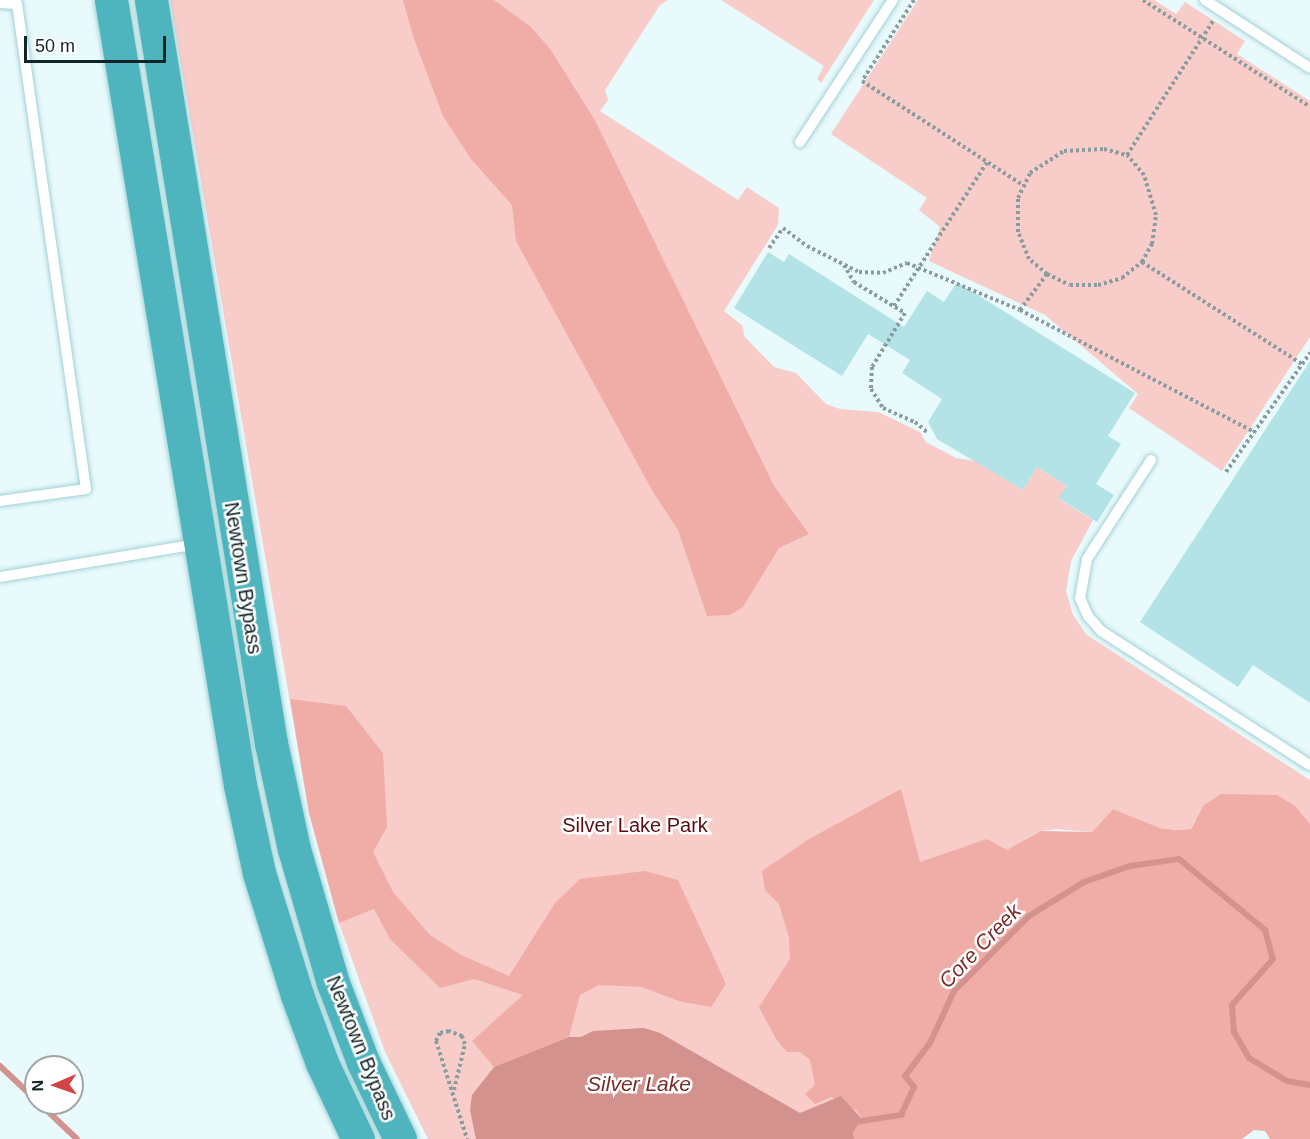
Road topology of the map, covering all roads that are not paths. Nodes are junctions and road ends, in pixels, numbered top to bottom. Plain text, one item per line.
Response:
1 (111, 0) edge
2 (151, 0) edge
3 (893, 0) edge
4 (1205, 0) edge
5 (0, 3) edge
6 (1310, 68) edge
7 (800, 142) dead end
8 (1151, 460) dead end
9 (0, 501) edge
10 (198, 544) junction
11 (0, 576) edge
12 (1310, 765) edge
13 (358, 1139) edge
14 (400, 1139) edge

1 - 10 highway, Newtown Bypass
2 - 14 highway, Newtown Bypass
3 - 7 lane
4 - 6 lane
5 - 9 lane
8 - 12 lane
10 - 11 lane
10 - 13 highway, Newtown Bypass

